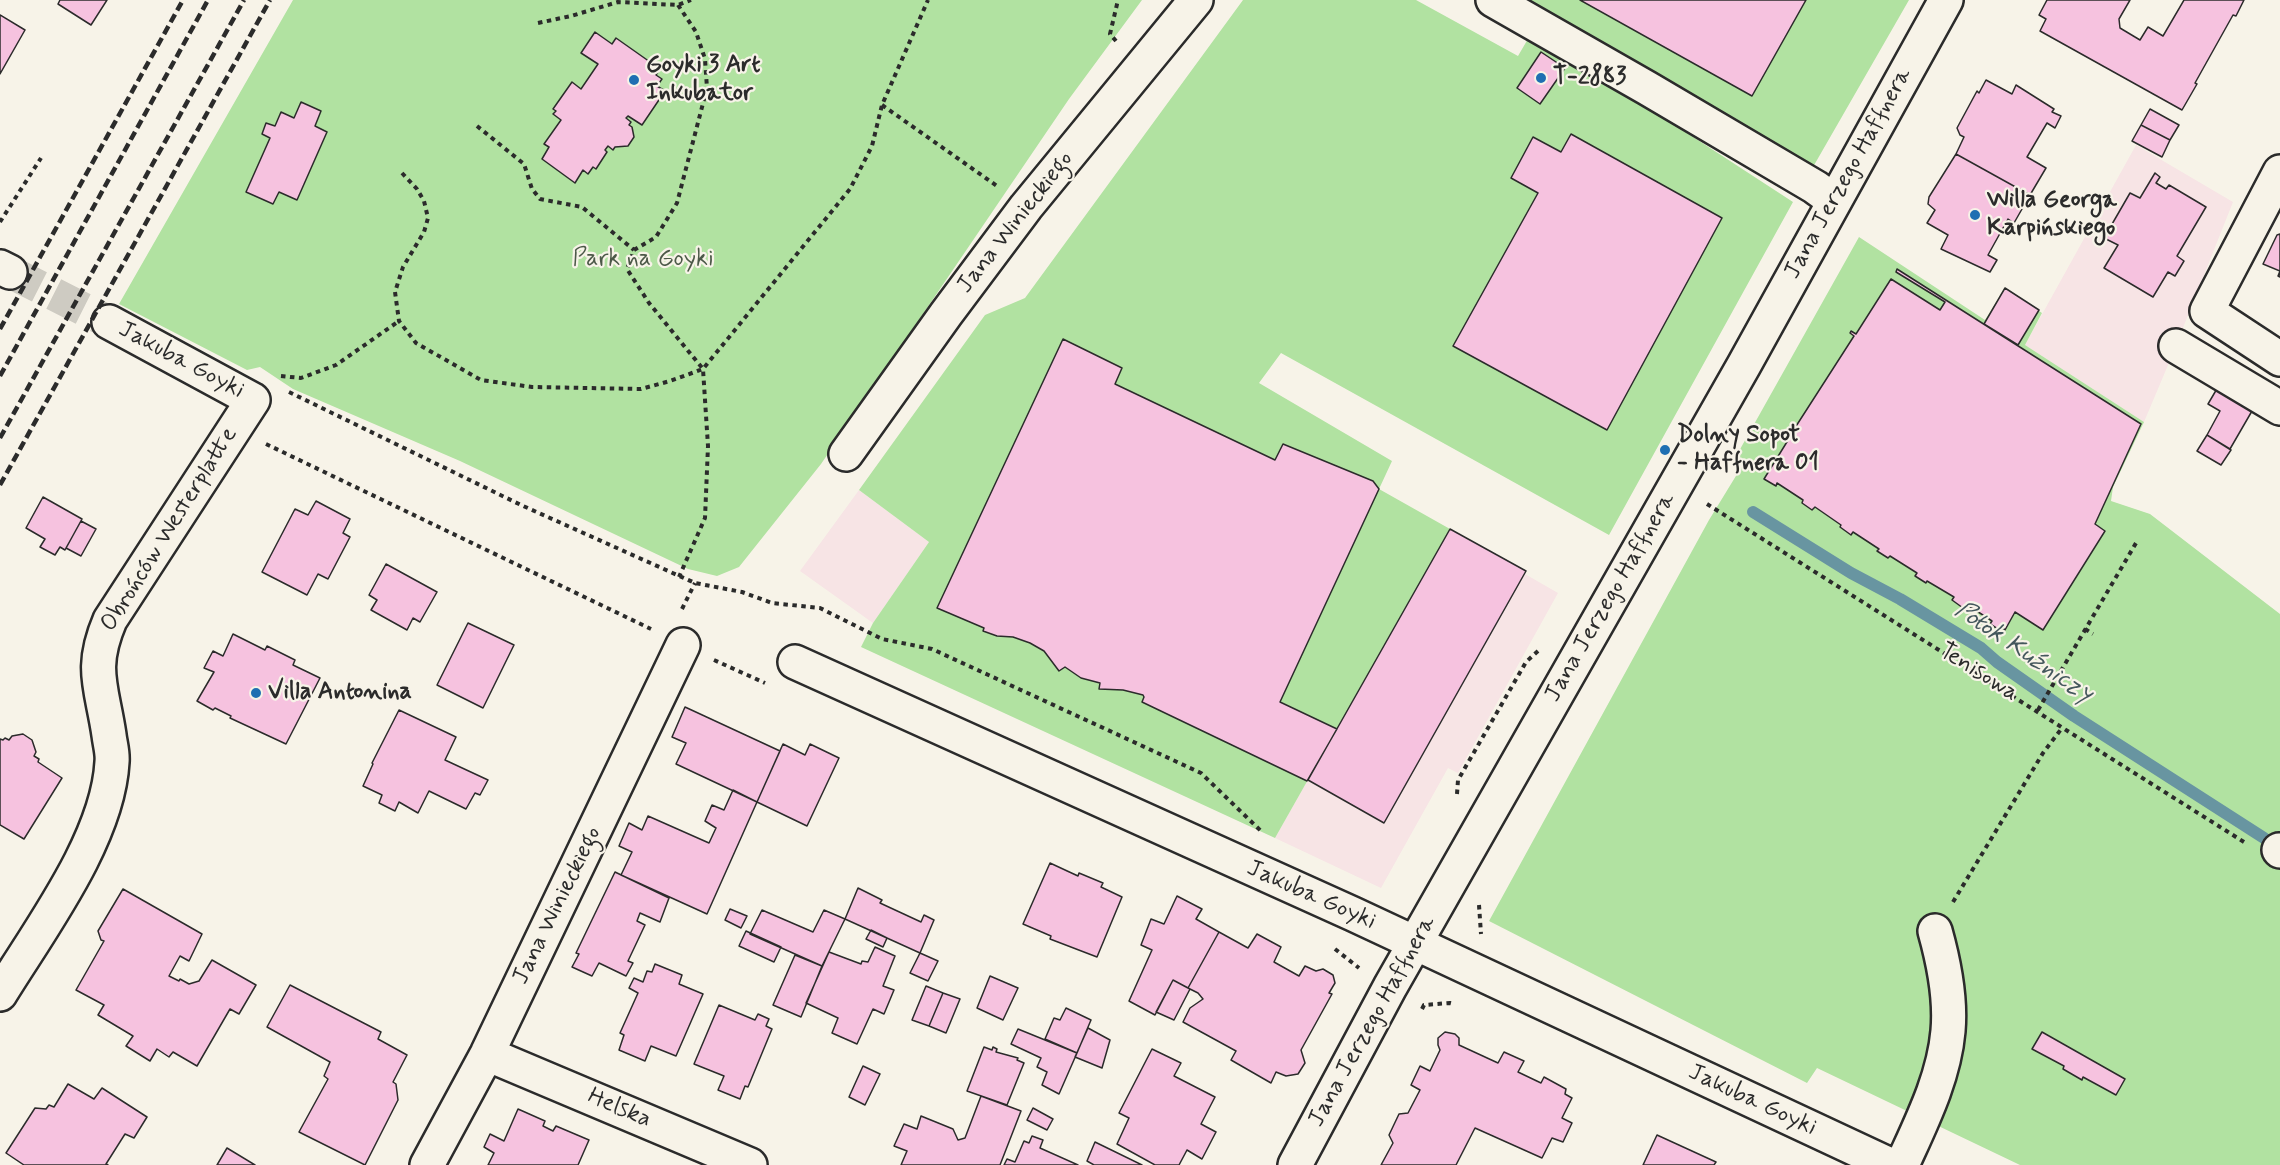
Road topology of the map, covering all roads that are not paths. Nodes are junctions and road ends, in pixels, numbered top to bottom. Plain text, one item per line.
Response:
1 (1196, 0) edge
2 (1493, 0) edge
3 (1946, 0) edge
4 (2280, 172) edge
5 (1833, 200) junction
6 (109, 322) tunnel mouth
7 (2176, 346) dead end
8 (2280, 359) edge
9 (253, 400) joint
10 (2280, 408) edge
11 (846, 454) dead end
12 (670, 639) road end
13 (795, 662) dead end
14 (1935, 931) road end
15 (1415, 943) junction
16 (0, 994) edge
17 (487, 1054) junction
18 (1837, 1154) edge
19 (427, 1165) edge
20 (750, 1165) edge
21 (1295, 1165) edge
22 (1890, 1165) edge
23 (1902, 1165) edge

1 - 11 street, Jana Winieckiego
2 - 5 street
3 - 5 street, Jana Jerzego Haffnera
4 - 8 street
5 - 15 street, Jana Jerzego Haffnera
6 - 9 street, Jakuba Goyki
7 - 10 street
9 - 16 street, Obrońców Westerplatte
12 - 17 street, Jana Winieckiego
13 - 15 street, Jakuba Goyki
14 - 23 street
15 - 18 street, Jakuba Goyki
15 - 21 street, Jana Jerzego Haffnera
17 - 19 street, Jana Winieckiego
17 - 20 street, Helska
18 - 22 street, Jakuba Goyki

